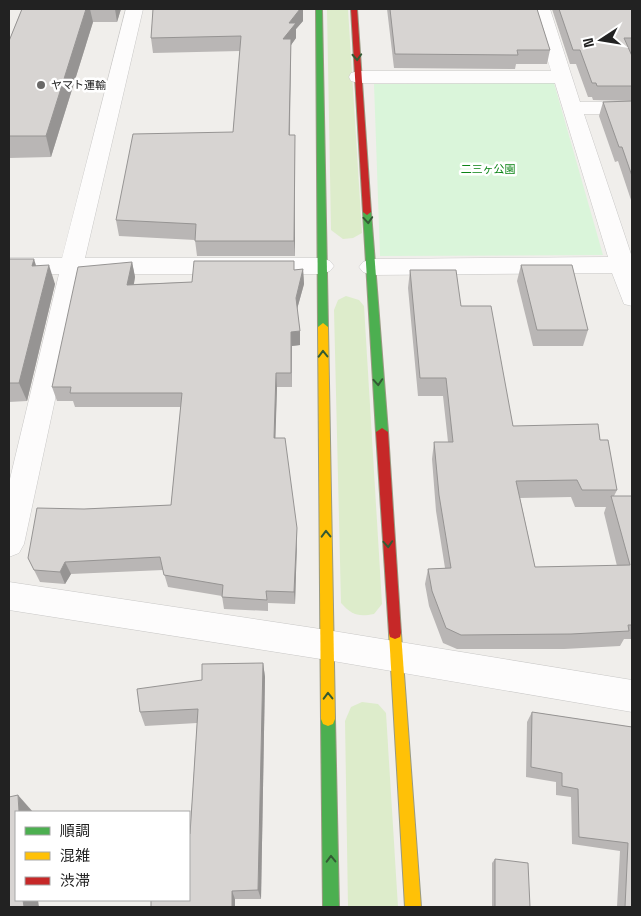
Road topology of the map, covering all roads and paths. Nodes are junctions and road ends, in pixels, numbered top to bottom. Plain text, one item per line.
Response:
1 (134, 9) edge
2 (319, 9) edge
3 (354, 9) edge
4 (542, 9) edge
5 (563, 76) junction
6 (358, 77) junction
7 (573, 108) junction
8 (632, 108) edge
9 (627, 265) edge
10 (9, 266) edge
11 (72, 266) junction
12 (322, 266) junction
13 (371, 267) junction
14 (632, 298) edge
15 (9, 544) edge
16 (9, 596) edge
17 (327, 645) junction
18 (396, 657) junction
19 (632, 696) edge
20 (332, 907) edge
21 (413, 907) edge

1 - 11 street
2 - 12 street
3 -> 6 street
4 - 5 street
5 - 6 street
5 - 7 street
6 -> 13 street
7 - 8 street
7 - 9 street
9 - 13 street
9 - 14 street
10 - 11 street
11 - 12 street
11 - 15 street
17 -> 12 street
13 -> 18 street
16 - 17 street
17 - 18 street
20 -> 17 street
18 - 19 street
18 - 21 street

